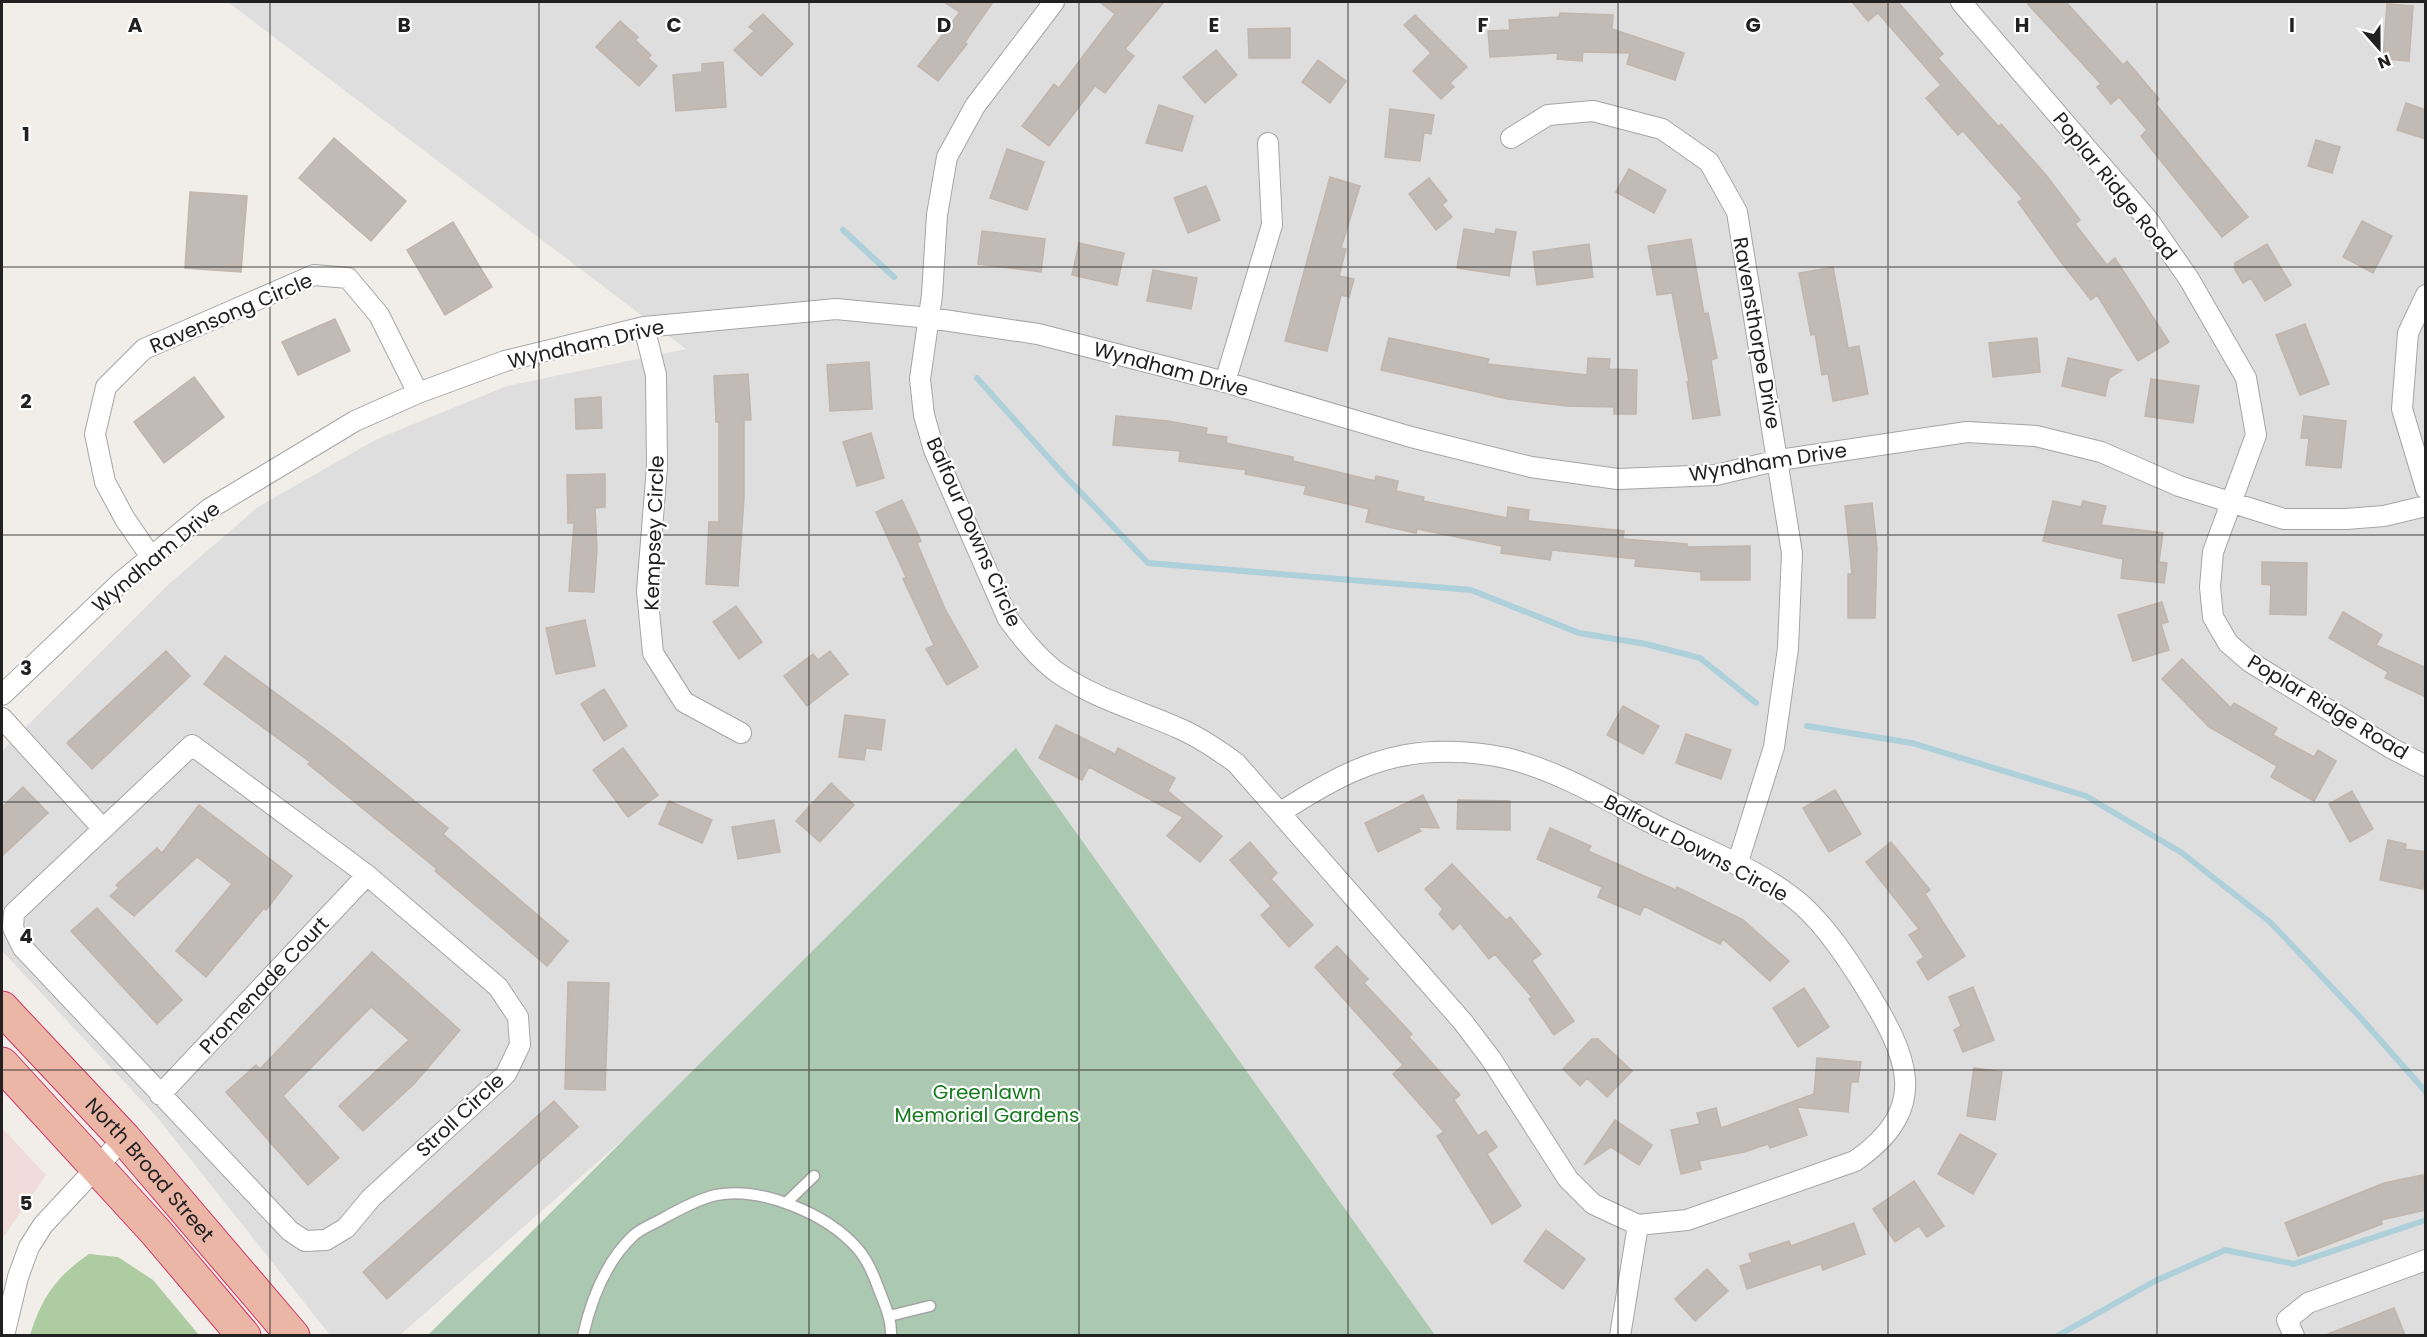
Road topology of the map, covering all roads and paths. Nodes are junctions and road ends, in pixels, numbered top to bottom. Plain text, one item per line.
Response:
1 (1054, 2) edge
2 (1961, 2) edge
3 (1511, 138) dead end
4 (1268, 143) dead end
5 (2426, 295) edge
6 (930, 318) junction
7 (644, 327) junction
8 (1225, 382) junction
9 (418, 393) junction
10 (1779, 460) junction
11 (2426, 489) edge
12 (2233, 501) junction
13 (2426, 506) edge
14 (151, 557) junction
15 (2, 695) edge
16 (2, 718) edge
17 (741, 733) dead end
18 (2426, 766) edge
19 (1281, 812) junction
20 (104, 829) junction
21 (1737, 865) junction
22 (367, 875) junction
23 (2, 1008) edge
24 (2, 1065) edge
25 (160, 1095) junction
26 (124, 1138) junction
27 (98, 1167) junction
28 (814, 1176) dead end
29 (786, 1203) junction
30 (1638, 1224) junction
31 (2426, 1260) edge
32 (930, 1306) dead end
33 (888, 1316) junction
34 (4, 1335) edge
35 (244, 1335) edge
36 (293, 1335) edge
37 (584, 1335) edge
38 (891, 1335) edge
39 (1620, 1335) edge
40 (2294, 1335) edge

1 - 6 street, Balfour Downs Circle
2 - 12 street, Poplar Ridge Road
3 - 10 street, Ravensthorpe Drive
4 - 8 street
5 - 11 street
6 - 7 street, Wyndham Drive
6 - 8 street, Wyndham Drive
6 - 19 street, Balfour Downs Circle
7 - 9 street, Wyndham Drive
7 - 17 street, Kempsey Circle
8 - 10 street, Wyndham Drive
9 - 14 street, Wyndham Drive
9 - 14 street, Ravensong Circle
10 - 12 street, Wyndham Drive
10 - 21 street, Ravensthorpe Drive
12 - 13 street, Wyndham Drive
12 - 18 street, Poplar Ridge Road
14 - 15 street, Wyndham Drive
16 - 20 street
19 - 21 street, Balfour Downs Circle
19 - 30 street, Balfour Downs Circle
20 - 22 street, Stroll Circle
20 - 25 street, Stroll Circle
21 - 30 street, Balfour Downs Circle
22 - 25 street, Promenade Court
22 - 25 street, Stroll Circle
23 - 26 highway, North Broad Street
24 - 27 highway, North Broad Street
26 - 27 street
26 - 36 highway, North Broad Street
27 - 34 street
27 - 35 highway, North Broad Street
28 - 29 lane
29 - 33 lane
29 - 37 lane
30 - 39 street
31 - 40 street
32 - 33 lane
33 - 38 lane

